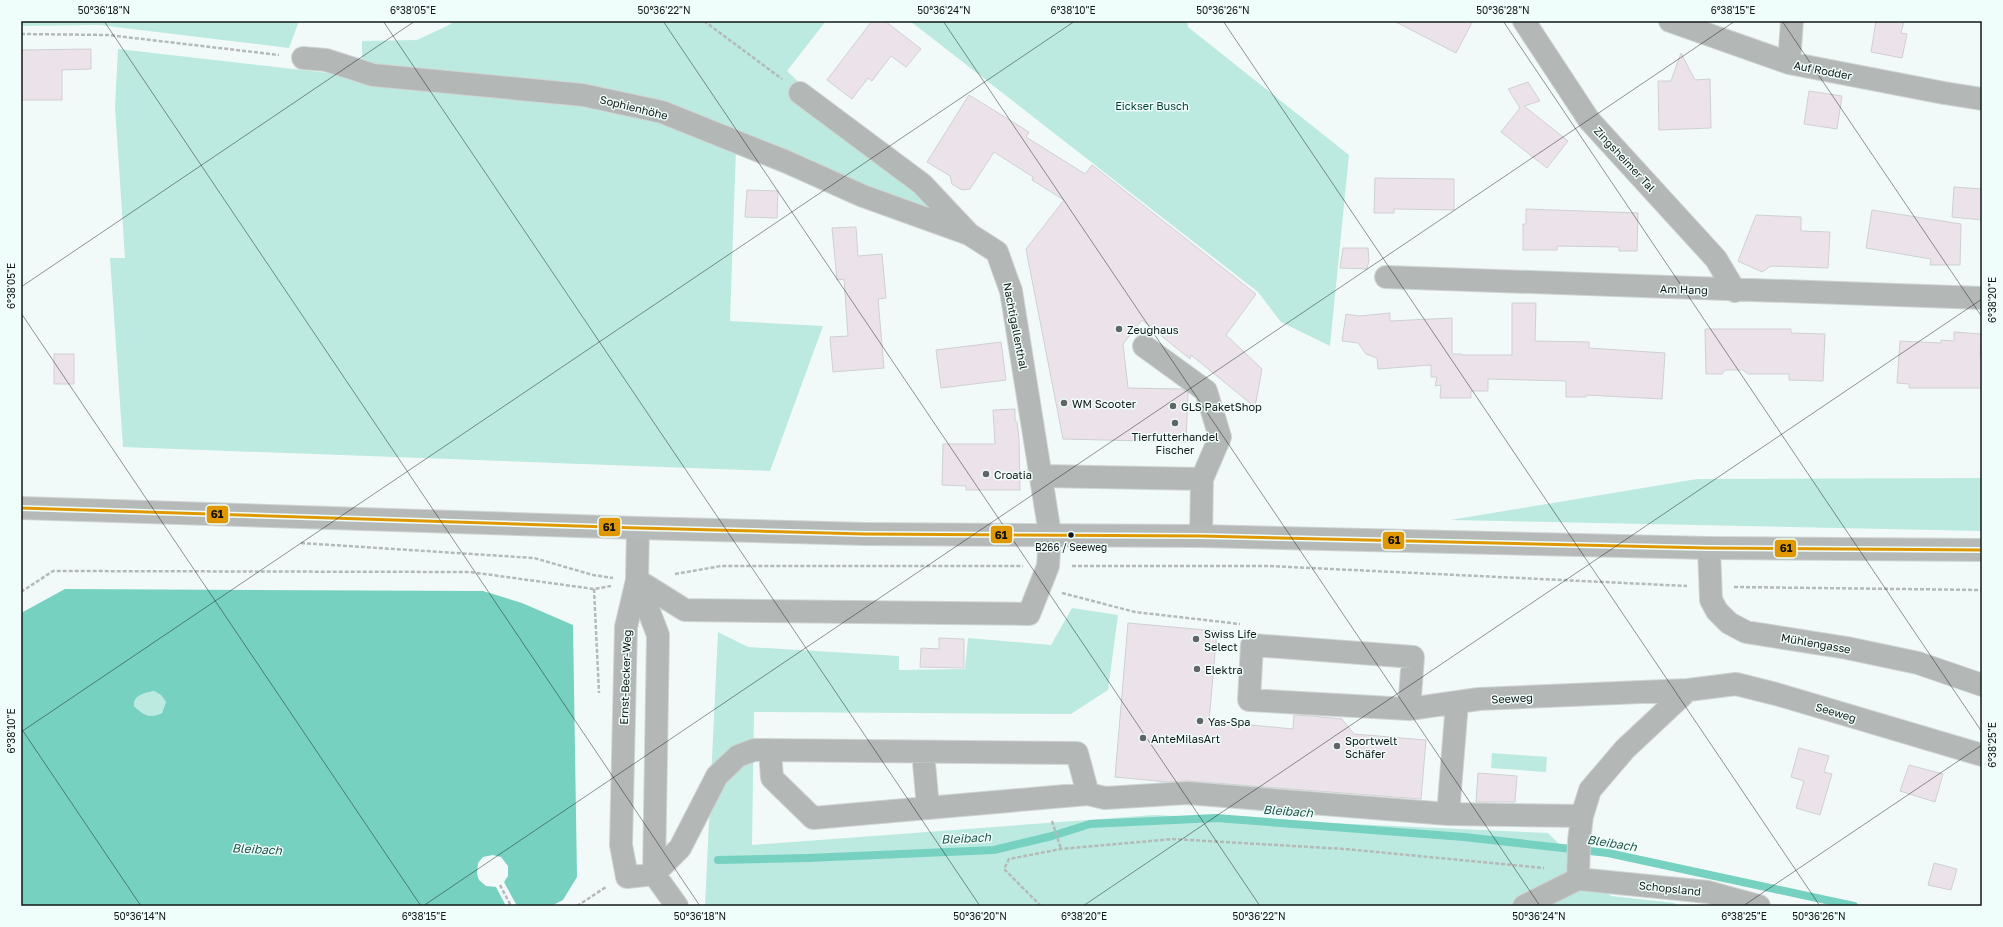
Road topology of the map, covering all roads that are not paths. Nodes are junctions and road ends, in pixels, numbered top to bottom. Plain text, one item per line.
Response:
1 (1524, 21) edge
2 (1670, 21) edge
3 (1792, 21) edge
4 (303, 58) road end
5 (1789, 63) junction
6 (800, 93) road end
7 (1982, 99) edge
8 (969, 234) junction
9 (1386, 277) dead end
10 (1735, 290) junction
11 (1982, 298) edge
12 (1144, 346) dead end
13 (1042, 476) junction
14 (1202, 479) junction
15 (21, 508) edge
16 (638, 528) junction
17 (1050, 534) junction
18 (1201, 536) junction
19 (1709, 548) junction
20 (1982, 550) edge
21 (638, 580) junction
22 (1982, 685) edge
23 (1688, 690) junction
24 (1456, 703) junction
25 (1409, 709) junction
26 (770, 750) junction
27 (923, 752) junction
28 (1982, 755) edge
29 (1088, 794) junction
30 (928, 807) junction
31 (1448, 814) junction
32 (1582, 816) junction
33 (654, 874) junction
34 (1578, 879) junction
35 (676, 906) edge
36 (1524, 906) edge
37 (1759, 906) edge

1 - 10 street, Zingsheimer Tal
2 - 5 street, Auf Rodder
3 - 5 street
4 - 8 street, Sophienhöhe
5 - 7 street, Auf Rodder
6 - 8 street, Nachtigallenthal
8 - 13 street, Nachtigallenthal
9 - 10 street, Am Hang
10 - 11 street, Am Hang
12 - 14 street
13 - 14 street
13 - 17 street, Nachtigallenthal
14 - 18 street
15 - 16 main road
16 - 17 main road
16 - 21 street
17 - 18 main road
17 - 21 street, Nachtigallenthal
18 - 19 main road
19 - 20 main road
19 - 22 street, Mühlengasse
21 - 33 street
21 - 33 street, Ernst-Becker-Weg
23 - 24 street, Seeweg
23 - 28 street, Seeweg
23 - 32 street
24 - 25 street, Seeweg
24 - 31 street
25 - 25 street, Seeweg
26 - 27 street
26 - 30 street
26 - 33 street
27 - 29 street
27 - 30 street
29 - 30 street
29 - 31 street
31 - 32 street
32 - 34 street
33 - 35 street
34 - 36 street
34 - 37 street, Schopsland

